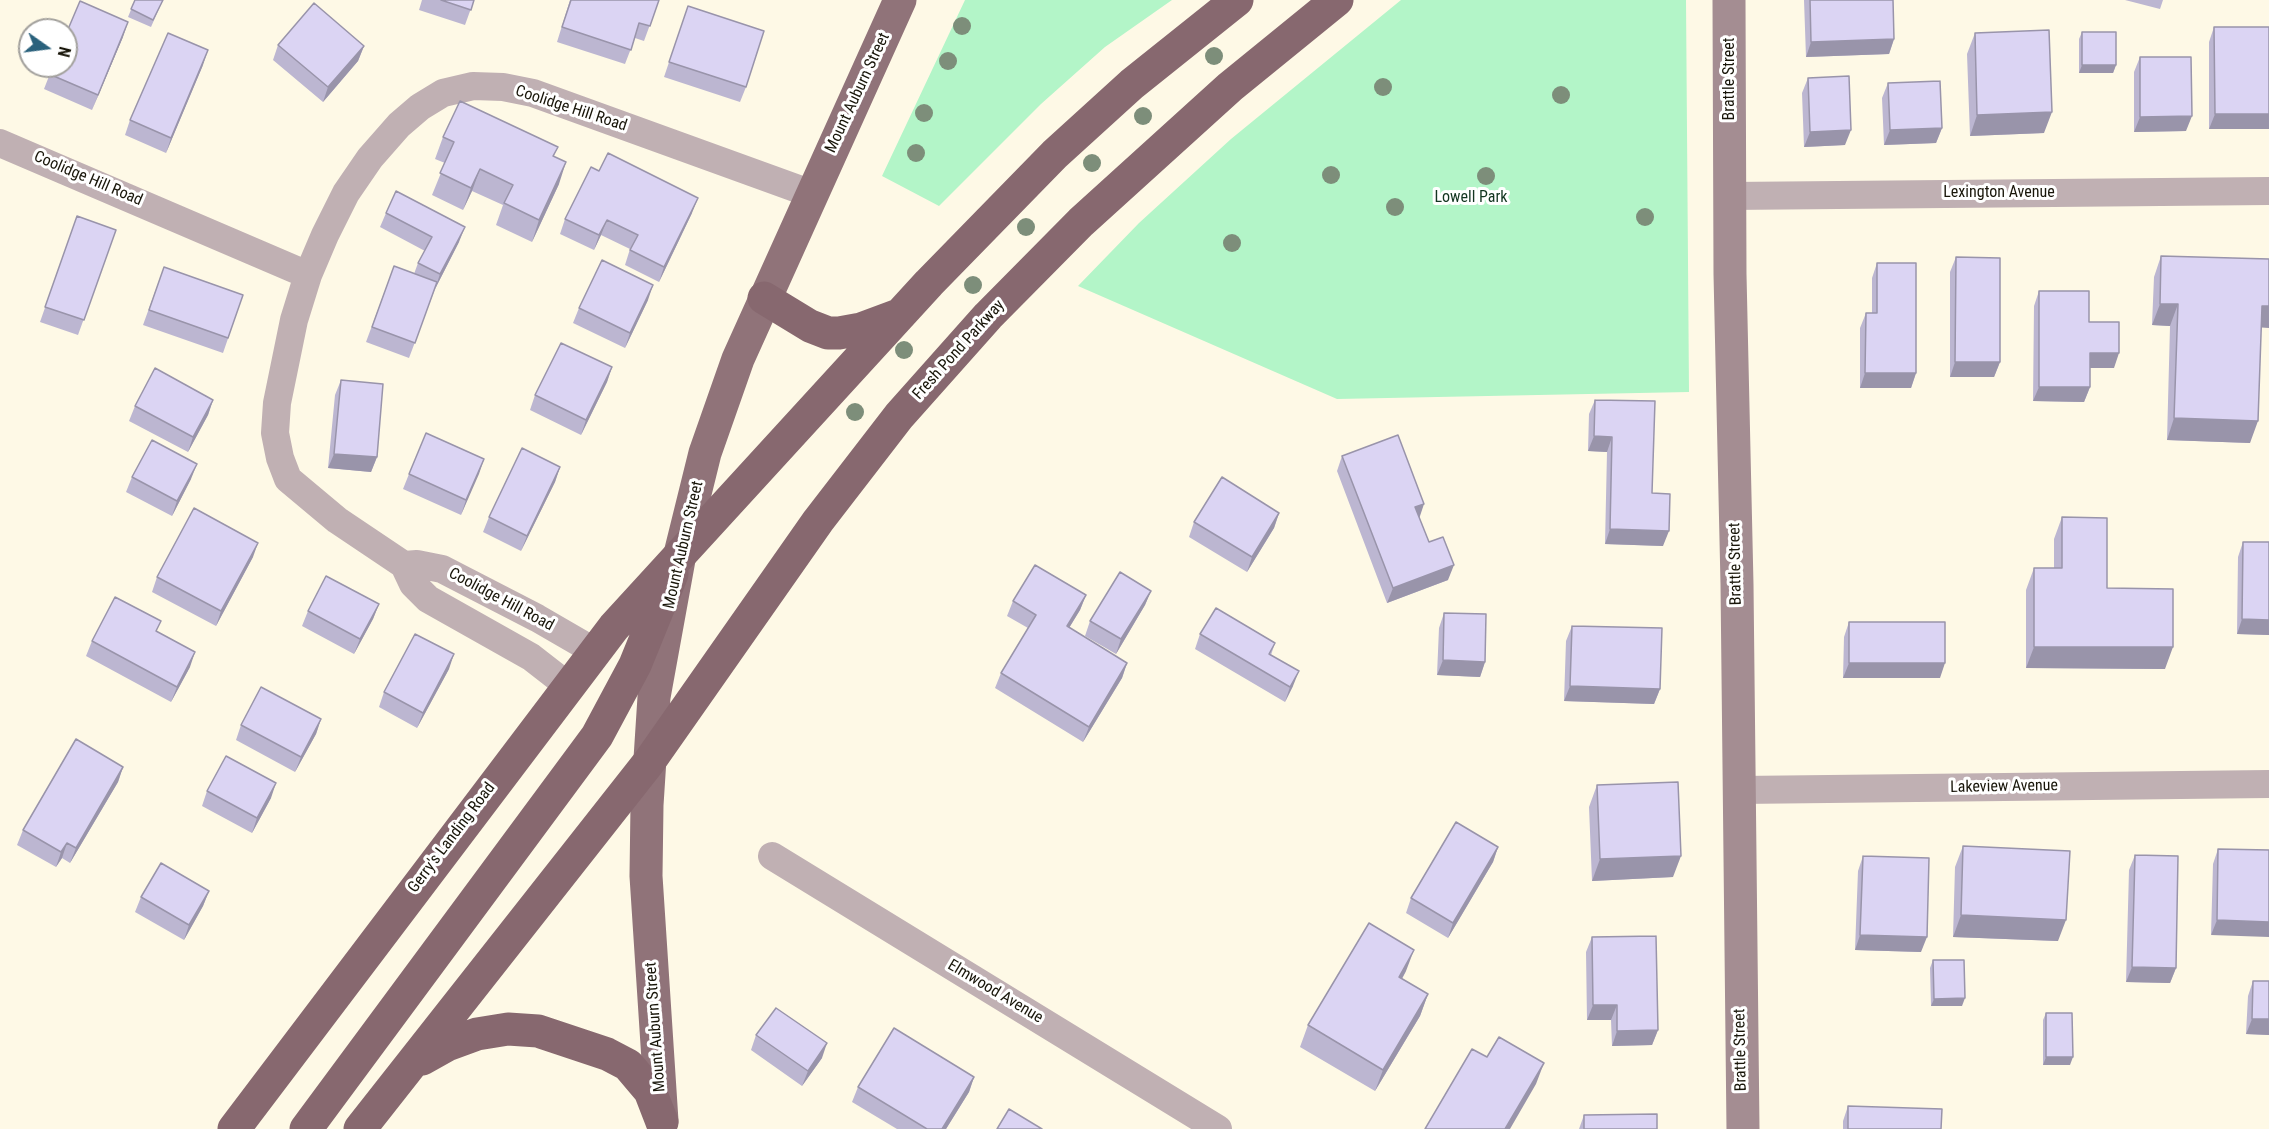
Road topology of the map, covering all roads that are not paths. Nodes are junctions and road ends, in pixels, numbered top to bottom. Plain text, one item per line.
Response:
1 (900, 0) edge
2 (1237, 0) edge
3 (1337, 0) edge
4 (1729, 0) edge
5 (0, 143) edge
6 (2269, 191) edge
7 (812, 194) junction
8 (1730, 196) junction
9 (308, 275) junction
10 (764, 298) junction
11 (900, 314) junction
12 (680, 554) junction
13 (404, 565) junction
14 (594, 651) junction
15 (567, 685) junction
16 (649, 762) junction
17 (2269, 784) edge
18 (1740, 790) junction
19 (772, 856) dead end
20 (404, 1073) junction
21 (662, 1125) edge
22 (234, 1129) edge
23 (306, 1129) edge
24 (360, 1129) edge
25 (1218, 1129) edge
26 (1743, 1129) edge

1 - 7 main road, Mount Auburn Street
2 - 11 highway
3 - 16 highway, Fresh Pond Parkway
4 - 8 main road, Brattle Street
5 - 9 street, Coolidge Hill Road
6 - 8 street, Lexington Avenue
7 - 9 street, Coolidge Hill Road
7 - 10 main road, Mount Auburn Street
8 - 18 main road, Brattle Street
9 - 13 street, Coolidge Hill Road
10 - 11 highway
10 - 12 main road, Mount Auburn Street
11 - 12 highway
12 - 14 highway, Gerry's Landing Road
12 - 16 main road, Mount Auburn Street
12 - 23 highway
13 - 14 street, Coolidge Hill Road
13 - 15 street, Coolidge Hill Road
14 - 15 highway, Gerry's Landing Road
15 - 22 highway, Gerry's Landing Road
16 - 20 highway
16 - 21 main road, Mount Auburn Street
17 - 18 street, Lakeview Avenue
18 - 26 main road, Brattle Street
19 - 25 street, Elmwood Avenue
20 - 21 highway
20 - 24 highway

